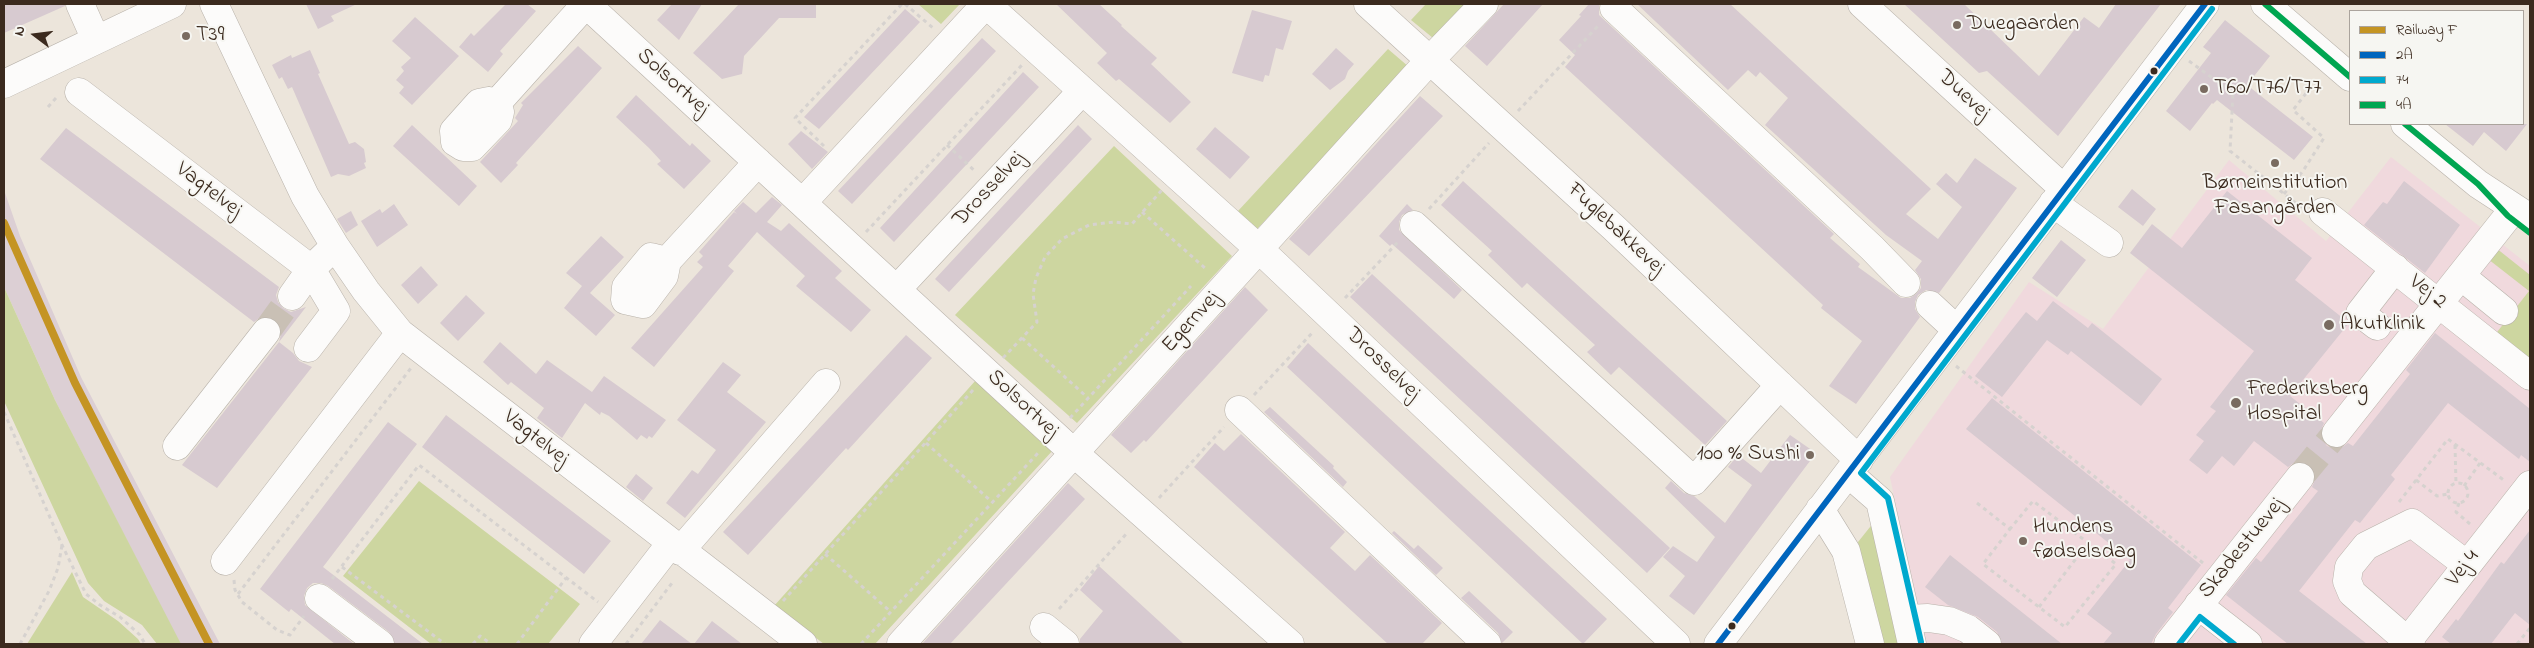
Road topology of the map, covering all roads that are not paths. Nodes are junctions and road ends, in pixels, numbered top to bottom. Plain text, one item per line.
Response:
1 (80, 4) edge
2 (172, 4) edge
3 (214, 4) edge
4 (586, 4) edge
5 (986, 4) edge
6 (1368, 4) edge
7 (1484, 4) edge
8 (1862, 4) edge
9 (2205, 4) edge
10 (2265, 4) edge
11 (1614, 8) dead end
12 (96, 40) junction
13 (1429, 61) junction
14 (2340, 69) edge
15 (4, 84) edge
16 (1082, 91) junction
17 (79, 92) dead end
18 (497, 103) dead end
19 (2405, 125) edge
20 (758, 162) junction
21 (2058, 196) junction
22 (803, 202) junction
23 (2324, 212) road end
24 (2519, 217) edge
25 (1414, 225) dead end
26 (2530, 233) edge
27 (2109, 244) dead end
28 (335, 246) junction
29 (1259, 249) junction
30 (667, 261) dead end
31 (2395, 268) junction
32 (312, 269) junction
33 (2461, 276) junction
34 (1906, 283) dead end
35 (897, 289) junction
36 (292, 296) tunnel mouth
37 (2439, 303) junction
38 (1930, 305) dead end
39 (2504, 311) dead end
40 (2377, 326) dead end
41 (1957, 330) junction
42 (266, 332) tunnel mouth
43 (400, 333) junction
44 (308, 348) dead end
45 (2530, 376) edge
46 (826, 383) dead end
47 (1780, 385) junction
48 (1239, 410) dead end
49 (2336, 433) tunnel mouth
50 (178, 446) dead end
51 (1074, 453) junction
52 (1854, 467) junction
53 (2300, 477) tunnel mouth
54 (2527, 489) edge
55 (1820, 509) junction
56 (681, 551) junction
57 (225, 561) road end
58 (2467, 565) junction
59 (318, 598) road end
60 (2198, 605) junction
61 (1044, 627) dead end
62 (1910, 632) edge
63 (1866, 641) edge
64 (2409, 643) edge
65 (380, 644) edge
66 (593, 644) edge
67 (802, 644) edge
68 (901, 644) edge
69 (1065, 644) edge
70 (1290, 644) edge
71 (1487, 644) edge
72 (1676, 644) edge
73 (1718, 644) edge
74 (1987, 644) edge
75 (2168, 644) edge
76 (2248, 644) edge

1 - 12 street
2 - 12 street
3 - 28 street, Vagtelvej
4 - 18 street, Solsortvej
4 - 20 street, Solsortvej
5 - 16 street, Drosselvej
5 - 22 street, Drosselvej
6 - 13 street, Fuglebakkevej
7 - 13 street, Egernvej
8 - 21 street, Duevej
9 - 21 street
10 - 14 street
11 - 34 street
12 - 15 street
13 - 29 street, Egernvej
13 - 47 street, Fuglebakkevej
16 - 29 street, Drosselvej
16 - 35 street, Drosselvej
17 - 32 street, Vagtelvej
19 - 24 street
20 - 22 street, Solsortvej
20 - 30 street
21 - 27 street, Duevej
21 - 41 street
22 - 35 street, Solsortvej
23 - 31 street, Vej 2
24 - 26 street
24 - 33 street
25 - 47 street
28 - 32 street
28 - 43 street, Vagtelvej
29 - 51 street, Egernvej
29 - 72 street, Drosselvej
31 - 37 street, Vej 2
31 - 40 street
32 - 36 street
32 - 44 street
33 - 37 street
33 - 39 street
35 - 51 street, Solsortvej
37 - 45 street, Vej 2
37 - 49 street
38 - 41 street
41 - 52 street
42 - 50 street
43 - 56 street, Vagtelvej
43 - 57 street
46 - 56 street
47 - 52 street, Fuglebakkevej
48 - 71 street
51 - 68 street, Egernvej
51 - 70 street, Solsortvej
52 - 55 street
52 - 62 street, Fuglebakkevej
53 - 60 street, Skadestuevej
54 - 58 street, Vej 4
55 - 63 street
55 - 73 street
56 - 66 street
56 - 67 street, Vagtelvej
58 - 64 street, Vej 4
58 - 64 street
59 - 65 street
60 - 75 street, Skadestuevej
60 - 76 street
61 - 69 street
62 - 74 street

